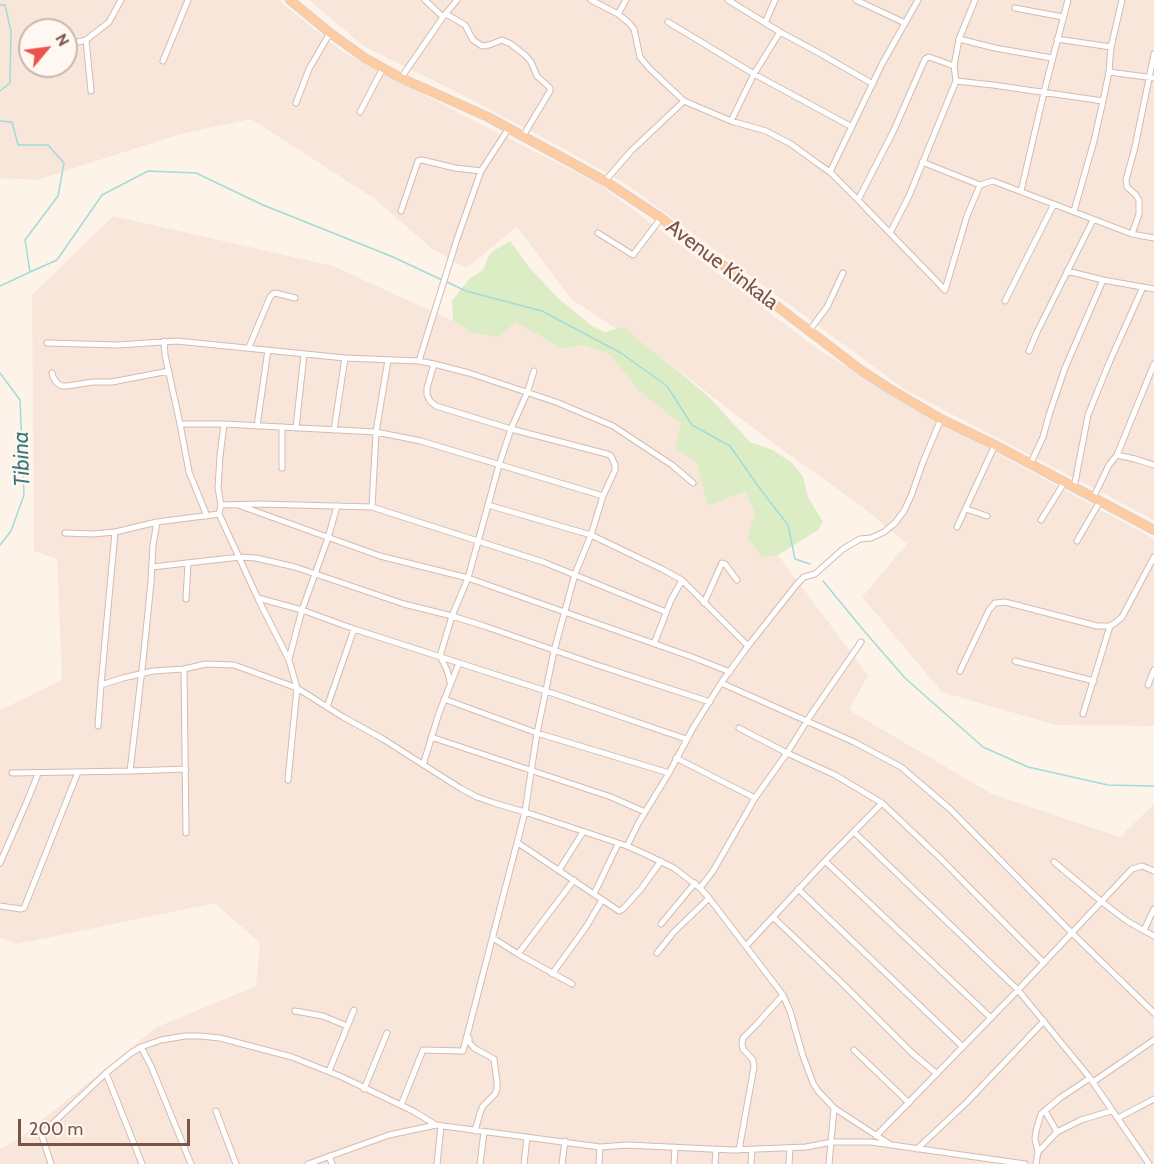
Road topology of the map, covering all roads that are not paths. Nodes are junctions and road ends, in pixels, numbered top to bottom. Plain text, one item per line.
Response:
1 (121, 0) edge
2 (188, 0) edge
3 (290, 0) edge
4 (425, 0) edge
5 (457, 0) edge
6 (591, 0) edge
7 (626, 0) edge
8 (728, 0) edge
9 (775, 0) edge
10 (856, 0) edge
11 (918, 0) edge
12 (975, 0) edge
13 (1068, 0) edge
14 (1122, 0) edge
15 (1015, 8) dead end
16 (618, 14) junction
17 (445, 16) junction
18 (1063, 17) junction
19 (668, 22) dead end
20 (905, 22) junction
21 (765, 24) junction
22 (780, 32) junction
23 (330, 33) junction
24 (960, 39) junction
25 (1057, 39) junction
26 (86, 40) junction
27 (78, 42) edge
28 (1112, 47) junction
29 (1154, 54) edge
30 (1053, 58) junction
31 (163, 61) dead end
32 (954, 66) junction
33 (383, 68) junction
34 (1109, 72) junction
35 (754, 74) junction
36 (401, 78) junction
37 (1152, 78) edge
38 (956, 81) junction
39 (873, 84) junction
40 (91, 91) dead end
41 (1044, 92) junction
42 (684, 101) junction
43 (1103, 101) junction
44 (296, 103) dead end
45 (360, 112) dead end
46 (731, 121) junction
47 (852, 127) junction
48 (508, 128) junction
49 (523, 136) junction
50 (922, 162) junction
51 (481, 171) junction
52 (830, 172) junction
53 (605, 181) junction
54 (980, 185) junction
55 (1021, 191) junction
56 (858, 200) junction
57 (1054, 204) junction
58 (401, 211) dead end
59 (1074, 211) junction
60 (661, 219) junction
61 (1093, 220) junction
62 (598, 233) dead end
63 (890, 233) junction
64 (1131, 234) junction
65 (1154, 238) edge
66 (1067, 271) junction
67 (843, 273) dead end
68 (1102, 280) junction
69 (1143, 287) junction
70 (1154, 289) edge
71 (295, 298) dead end
72 (1005, 301) dead end
73 (810, 331) junction
74 (164, 341) junction
75 (47, 343) dead end
76 (249, 348) junction
77 (268, 350) junction
78 (1029, 351) dead end
79 (304, 354) junction
80 (345, 358) junction
81 (388, 360) junction
82 (419, 361) junction
83 (434, 363) junction
84 (1154, 364) edge
85 (169, 371) junction
86 (534, 371) dead end
87 (52, 373) dead end
88 (527, 393) junction
89 (941, 419) junction
90 (180, 424) junction
91 (224, 424) junction
92 (257, 426) junction
93 (282, 427) junction
94 (296, 428) junction
95 (511, 429) junction
96 (334, 430) junction
97 (376, 432) junction
98 (995, 445) junction
99 (1117, 455) junction
100 (499, 465) junction
101 (1030, 465) junction
102 (1154, 465) edge
103 (282, 468) dead end
104 (693, 483) dead end
105 (1064, 483) junction
106 (1074, 488) junction
107 (603, 496) junction
108 (1097, 500) junction
109 (220, 505) junction
110 (238, 505) junction
111 (488, 505) junction
112 (337, 506) junction
113 (372, 507) junction
114 (966, 509) junction
115 (219, 514) junction
116 (207, 516) junction
117 (987, 516) dead end
118 (1041, 520) dead end
119 (157, 522) junction
120 (957, 527) dead end
121 (1154, 530) edge
122 (115, 532) junction
123 (65, 533) dead end
124 (591, 535) junction
125 (328, 538) junction
126 (478, 540) junction
127 (1077, 541) dead end
128 (240, 556) junction
129 (1154, 557) edge
130 (188, 563) junction
131 (152, 567) junction
132 (316, 573) junction
133 (575, 574) junction
134 (468, 578) junction
135 (682, 580) junction
136 (737, 580) dead end
137 (258, 598) junction
138 (186, 599) dead end
139 (704, 603) junction
140 (302, 610) junction
141 (666, 612) junction
142 (564, 613) junction
143 (452, 616) junction
144 (1110, 626) junction
145 (354, 629) junction
146 (861, 642) dead end
147 (654, 644) junction
148 (748, 645) junction
149 (554, 651) junction
150 (440, 656) junction
151 (289, 660) junction
152 (1015, 661) dead end
153 (459, 663) junction
154 (184, 669) junction
155 (1154, 670) edge
156 (960, 671) dead end
157 (730, 672) junction
158 (141, 674) junction
159 (1094, 681) junction
160 (450, 682) junction
161 (721, 683) junction
162 (101, 685) junction
163 (1148, 685) dead end
164 (297, 688) junction
165 (546, 691) junction
166 (444, 699) junction
167 (710, 702) junction
168 (327, 707) junction
169 (1083, 714) dead end
170 (807, 720) junction
171 (98, 726) dead end
172 (739, 728) dead end
173 (537, 733) junction
174 (431, 737) junction
175 (686, 739) junction
176 (787, 753) junction
177 (676, 759) junction
178 (423, 765) junction
179 (186, 769) junction
180 (530, 769) junction
181 (130, 771) junction
182 (78, 772) junction
183 (12, 773) dead end
184 (669, 773) junction
185 (38, 774) junction
186 (288, 780) dead end
187 (754, 798) junction
188 (882, 803) junction
189 (525, 812) junction
190 (645, 812) junction
191 (583, 831) junction
192 (855, 832) junction
193 (186, 833) dead end
194 (518, 843) junction
195 (618, 844) junction
196 (627, 846) junction
197 (661, 861) junction
198 (825, 861) junction
199 (1054, 862) dead end
200 (0, 863) edge
201 (559, 870) junction
202 (1154, 871) edge
203 (574, 880) junction
204 (694, 883) junction
205 (700, 888) junction
206 (798, 889) junction
207 (594, 894) junction
208 (709, 898) junction
209 (602, 900) junction
210 (1101, 902) junction
211 (0, 906) edge
212 (1154, 909) edge
213 (773, 917) junction
214 (661, 924) dead end
215 (1144, 930) junction
216 (1072, 933) junction
217 (1154, 936) edge
218 (493, 938) junction
219 (746, 946) junction
220 (657, 953) dead end
221 (518, 954) junction
222 (1044, 963) junction
223 (552, 974) junction
224 (572, 984) dead end
225 (1018, 990) junction
226 (783, 995) junction
227 (354, 1010) dead end
228 (295, 1011) dead end
229 (1154, 1013) edge
230 (991, 1018) junction
231 (1044, 1021) junction
232 (347, 1026) junction
233 (469, 1030) junction
234 (387, 1033) dead end
235 (1154, 1040) edge
236 (141, 1047) junction
237 (963, 1047) junction
238 (854, 1050) dead end
239 (329, 1071) junction
240 (106, 1072) junction
241 (937, 1074) junction
242 (1091, 1080) junction
243 (364, 1089) junction
244 (1154, 1099) edge
245 (909, 1103) junction
246 (401, 1106) junction
247 (834, 1108) junction
248 (216, 1111) dead end
249 (1045, 1111) junction
250 (1111, 1111) junction
251 (1118, 1118) junction
252 (439, 1126) junction
253 (475, 1131) junction
254 (484, 1132) junction
255 (1057, 1132) junction
256 (876, 1136) junction
257 (527, 1137) junction
258 (565, 1141) junction
259 (832, 1142) junction
260 (891, 1145) junction
261 (600, 1147) junction
262 (675, 1147) junction
263 (790, 1148) junction
264 (752, 1149) junction
265 (917, 1149) junction
266 (716, 1150) junction
267 (739, 1150) junction
268 (1038, 1152) junction
269 (329, 1156) junction
270 (51, 1164) edge
271 (142, 1164) edge
272 (191, 1164) edge
273 (236, 1164) edge
274 (308, 1164) edge
275 (332, 1164) edge
276 (437, 1164) edge
277 (480, 1164) edge
278 (524, 1164) edge
279 (562, 1164) edge
280 (599, 1164) edge
281 (674, 1164) edge
282 (715, 1164) edge
283 (751, 1164) edge
284 (789, 1164) edge
285 (829, 1164) edge
286 (1024, 1164) edge
287 (1036, 1164) edge
288 (1149, 1164) edge

1 - 26 street
2 - 31 street
3 - 23 main road, Avenue Kinkala
4 - 17 street
5 - 17 street
6 - 16 street
7 - 16 street
8 - 21 street
9 - 21 street
10 - 20 street
11 - 20 street
12 - 24 street
13 - 18 street
14 - 28 street
15 - 18 street
16 - 42 street
17 - 36 street
17 - 49 street
18 - 25 street
19 - 35 street
20 - 39 street
21 - 22 street
22 - 35 street
22 - 39 street
23 - 33 main road, Avenue Kinkala
23 - 44 street
24 - 30 street
24 - 32 street
25 - 28 street
25 - 30 street
26 - 27 street
26 - 40 street
28 - 34 street
29 - 37 street
30 - 41 street
32 - 38 street
32 - 56 street
33 - 36 main road, Avenue Kinkala
33 - 45 street
34 - 37 street
34 - 43 street
35 - 46 street
35 - 47 street
36 - 48 main road, Avenue Kinkala
37 - 64 street
38 - 41 street
38 - 50 street
39 - 47 street
41 - 43 street
41 - 55 street
42 - 46 street
42 - 53 street
43 - 59 street
46 - 52 street
47 - 52 street
48 - 49 main road, Avenue Kinkala
48 - 51 street
49 - 53 main road, Avenue Kinkala
50 - 54 street
50 - 63 street
51 - 58 street
51 - 82 street
52 - 56 street
53 - 60 main road, Avenue Kinkala
54 - 55 street
54 - 63 street
55 - 57 street
56 - 63 street
57 - 59 street
57 - 72 street
59 - 61 street
60 - 62 street
60 - 73 main road, Avenue Kinkala
61 - 64 street
61 - 66 street
64 - 65 street
66 - 68 street
66 - 78 street
67 - 73 street
68 - 69 street
68 - 101 street
69 - 70 street
69 - 106 street
71 - 76 street
73 - 89 main road, Avenue Kinkala
74 - 75 street
74 - 76 street
74 - 85 street
76 - 77 street
77 - 79 street
77 - 92 street
79 - 80 street
79 - 94 street
80 - 81 street
80 - 96 street
81 - 82 street
81 - 97 street
82 - 83 street
83 - 88 street
83 - 95 street
84 - 99 street
85 - 87 street
85 - 90 street
86 - 88 street
88 - 95 street
88 - 104 street
89 - 98 main road, Avenue Kinkala
89 - 148 street
90 - 91 street
90 - 116 street
91 - 92 street
91 - 109 street
92 - 93 street
93 - 94 street
93 - 103 street
94 - 96 street
95 - 100 street
95 - 107 street
96 - 97 street
97 - 100 street
97 - 113 street
98 - 101 main road, Avenue Kinkala
98 - 114 street
99 - 102 street
99 - 108 street
100 - 107 street
100 - 111 street
101 - 105 main road, Avenue Kinkala
105 - 106 main road, Avenue Kinkala
105 - 118 street
106 - 108 main road, Avenue Kinkala
107 - 124 street
108 - 121 main road, Avenue Kinkala
108 - 127 street
109 - 110 street
109 - 115 street
110 - 112 street
110 - 125 street
111 - 124 street
111 - 126 street
112 - 113 street
112 - 125 street
113 - 126 street
114 - 117 street
114 - 120 street
115 - 116 street
115 - 128 street
116 - 119 street
119 - 122 street
119 - 131 street
122 - 123 street
122 - 162 street
124 - 133 street
124 - 135 street
125 - 132 street
125 - 134 street
126 - 133 street
126 - 134 street
128 - 130 street
128 - 132 street
128 - 137 street
129 - 144 street
130 - 131 street
130 - 138 street
131 - 158 street
132 - 140 street
132 - 143 street
133 - 141 street
133 - 142 street
134 - 142 street
134 - 143 street
135 - 139 street
135 - 141 street
136 - 139 street
137 - 140 street
137 - 151 street
139 - 148 street
140 - 145 street
140 - 151 street
141 - 147 street
142 - 147 street
142 - 149 street
143 - 149 street
143 - 150 street
144 - 156 street
144 - 159 street
145 - 150 street
145 - 168 street
146 - 170 street
147 - 157 street
148 - 157 street
149 - 165 street
149 - 167 street
150 - 153 street
150 - 160 street
151 - 164 street
152 - 159 street
153 - 160 street
153 - 165 street
154 - 158 street
154 - 164 street
154 - 179 street
155 - 163 street
157 - 161 street
158 - 162 street
158 - 181 street
159 - 169 street
160 - 166 street
161 - 167 street
161 - 170 street
162 - 171 street
164 - 168 street
164 - 186 street
165 - 173 street
165 - 175 street
166 - 173 street
166 - 174 street
167 - 175 street
168 - 178 street
170 - 176 street
170 - 216 street
172 - 176 street
173 - 180 street
173 - 184 street
174 - 178 street
174 - 180 street
175 - 177 street
176 - 187 street
176 - 188 street
177 - 184 street
177 - 187 street
178 - 189 street
179 - 181 street
179 - 193 street
180 - 189 street
180 - 190 street
181 - 182 street
182 - 185 street
182 - 211 street
183 - 185 street
184 - 190 street
185 - 200 street
187 - 205 street
188 - 192 street
188 - 222 street
189 - 191 street
189 - 194 street
190 - 196 street
191 - 195 street
191 - 201 street
192 - 198 street
192 - 225 street
194 - 201 street
194 - 218 street
195 - 196 street
195 - 207 street
196 - 197 street
197 - 204 street
197 - 209 street
198 - 206 street
198 - 230 street
199 - 210 street
201 - 203 street
202 - 210 street
203 - 207 street
203 - 221 street
204 - 205 street
204 - 214 street
205 - 208 street
206 - 213 street
206 - 237 street
207 - 209 street
208 - 219 street
208 - 220 street
209 - 223 street
210 - 215 street
210 - 216 street
212 - 215 street
213 - 219 street
213 - 241 street
215 - 217 street
216 - 222 street
216 - 229 street
218 - 221 street
218 - 233 street
219 - 226 street
221 - 223 street
222 - 225 street
223 - 224 street
225 - 230 street
225 - 231 street
226 - 247 street
226 - 267 street
227 - 232 street
228 - 232 street
230 - 237 street
231 - 242 street
231 - 265 street
232 - 239 street
233 - 246 street
233 - 253 street
234 - 243 street
235 - 242 street
236 - 239 street
236 - 240 street
236 - 272 street
237 - 241 street
238 - 245 street
239 - 243 street
240 - 270 street
240 - 271 street
241 - 245 street
242 - 249 street
242 - 250 street
243 - 246 street
244 - 251 street
245 - 256 street
246 - 252 street
247 - 256 street
247 - 259 street
248 - 273 street
249 - 255 street
249 - 268 street
250 - 251 street
250 - 255 street
251 - 288 street
252 - 253 street
252 - 269 street
252 - 276 street
253 - 254 street
254 - 257 street
254 - 277 street
255 - 268 street
256 - 260 street
257 - 258 street
257 - 278 street
258 - 261 street
258 - 279 street
259 - 260 street
259 - 263 street
259 - 285 street
260 - 265 street
261 - 262 street
261 - 280 street
262 - 266 street
262 - 281 street
263 - 264 street
263 - 284 street
264 - 267 street
264 - 283 street
265 - 286 street
266 - 267 street
266 - 282 street
268 - 287 street
269 - 274 street
269 - 275 street

